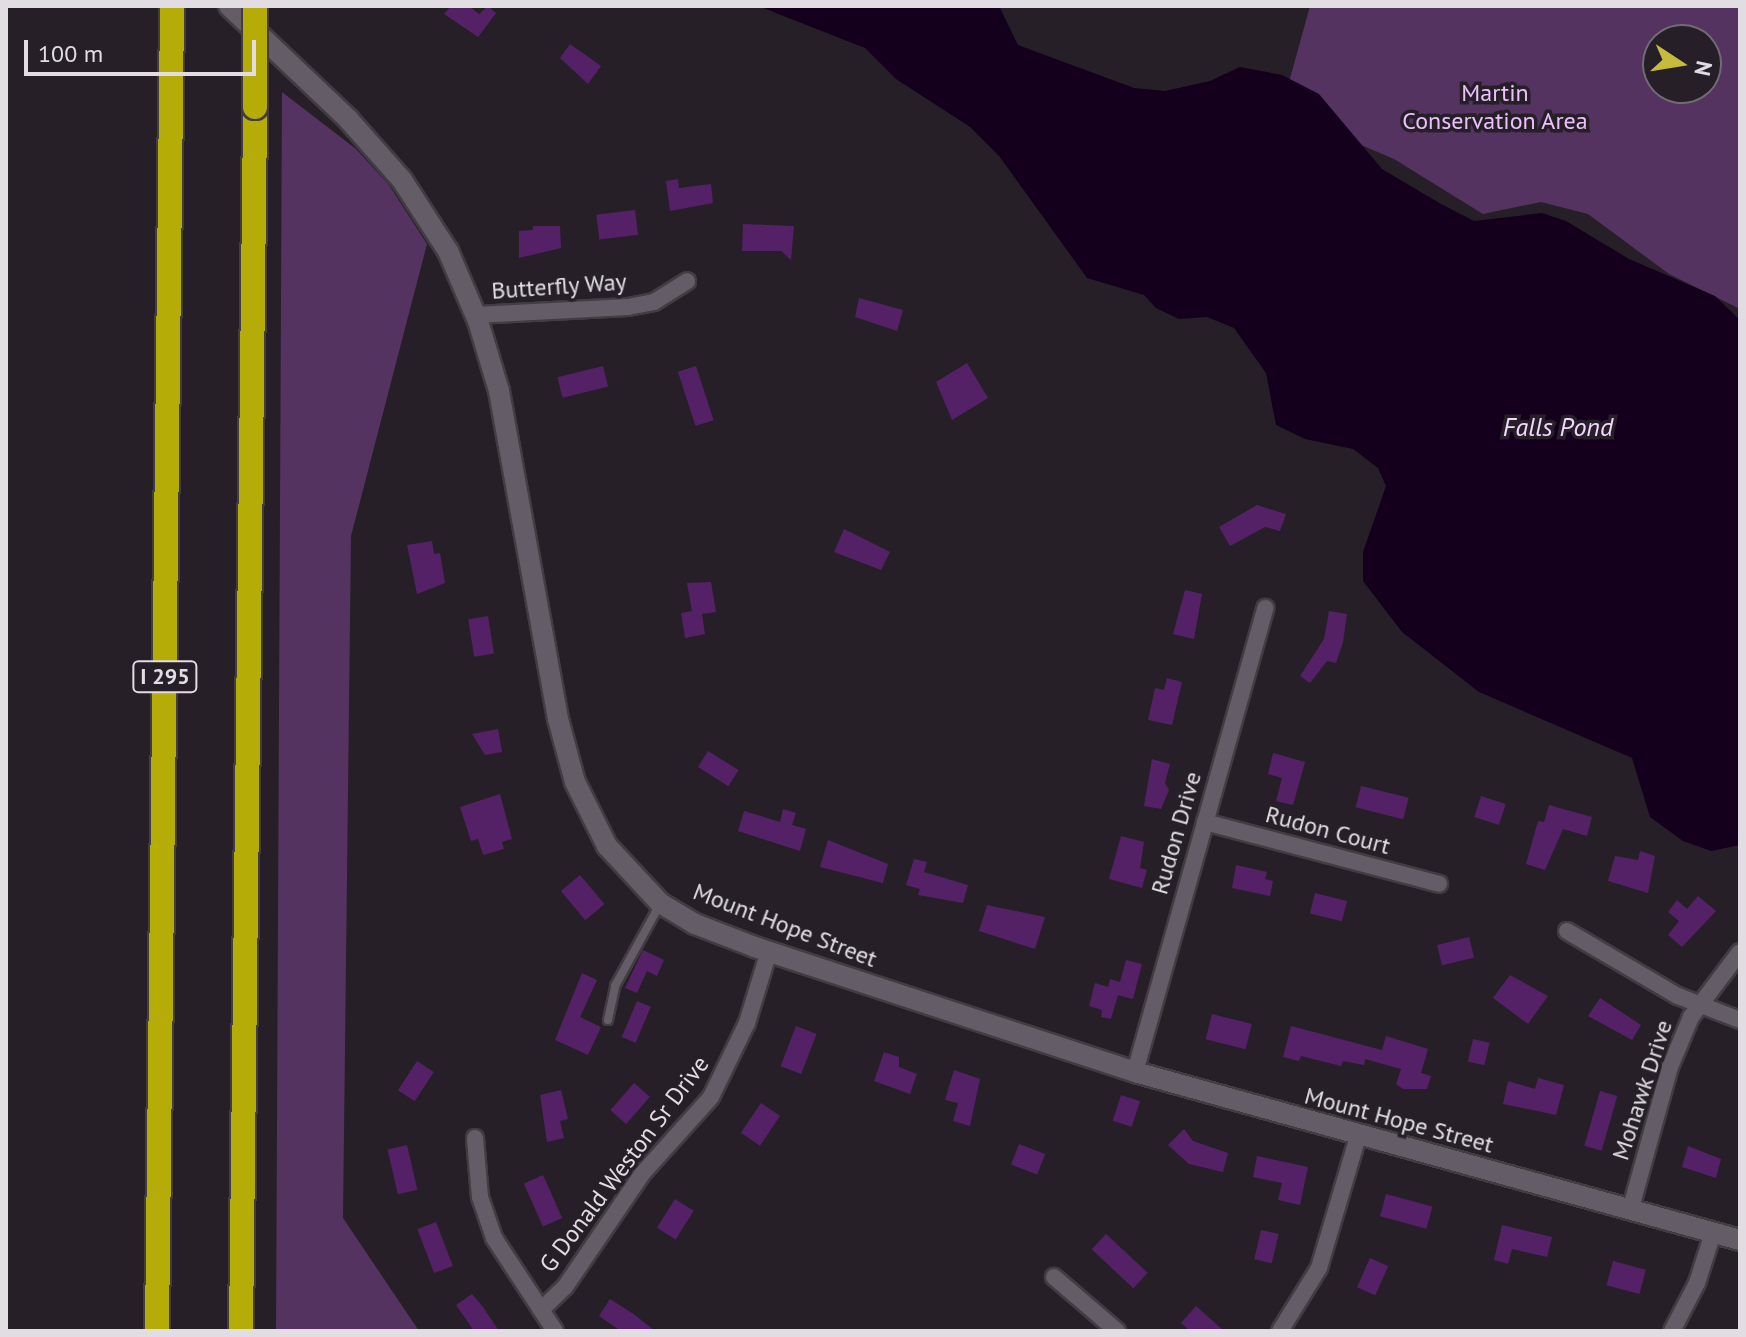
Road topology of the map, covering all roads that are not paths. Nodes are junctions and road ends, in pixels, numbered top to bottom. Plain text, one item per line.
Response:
1 (229, 6) edge
2 (255, 6) edge
3 (172, 15) edge
4 (687, 281) dead end
5 (476, 315) junction
6 (1265, 608) dead end
7 (1205, 822) junction
8 (1439, 884) dead end
9 (660, 903) junction
10 (1567, 931) dead end
11 (769, 951) junction
12 (1740, 952) edge
13 (1699, 1005) junction
14 (608, 1020) dead end
15 (1740, 1020) edge
16 (1135, 1072) junction
17 (1358, 1136) junction
18 (475, 1138) dead end
19 (1630, 1211) junction
20 (1713, 1233) junction
21 (1740, 1240) edge
22 (1054, 1277) dead end
23 (541, 1310) junction
24 (157, 1331) edge
25 (241, 1331) edge
26 (555, 1331) edge
27 (1117, 1331) edge
28 (1280, 1331) edge
29 (1672, 1331) edge

1 - 5 street, Mount Hope Street
2 - 25 highway, bridge
3 - 24 highway, I 295
4 - 5 street, Butterfly Way
5 - 9 street, Mount Hope Street
6 - 7 street, Rudon Drive
7 - 8 street, Rudon Court
7 - 16 street, Rudon Drive
9 - 11 street, Mount Hope Street
9 - 14 lane
10 - 13 street
11 - 16 street, Mount Hope Street
11 - 23 street, G Donald Weston Sr Drive
12 - 13 street, Mohawk Drive
13 - 15 street
13 - 19 street, Mohawk Drive
16 - 17 street, Mount Hope Street
17 - 19 street, Mount Hope Street
17 - 28 street
18 - 23 street
19 - 20 street, Mount Hope Street
20 - 21 street, Mount Hope Street
20 - 29 street
22 - 27 street
23 - 26 street

